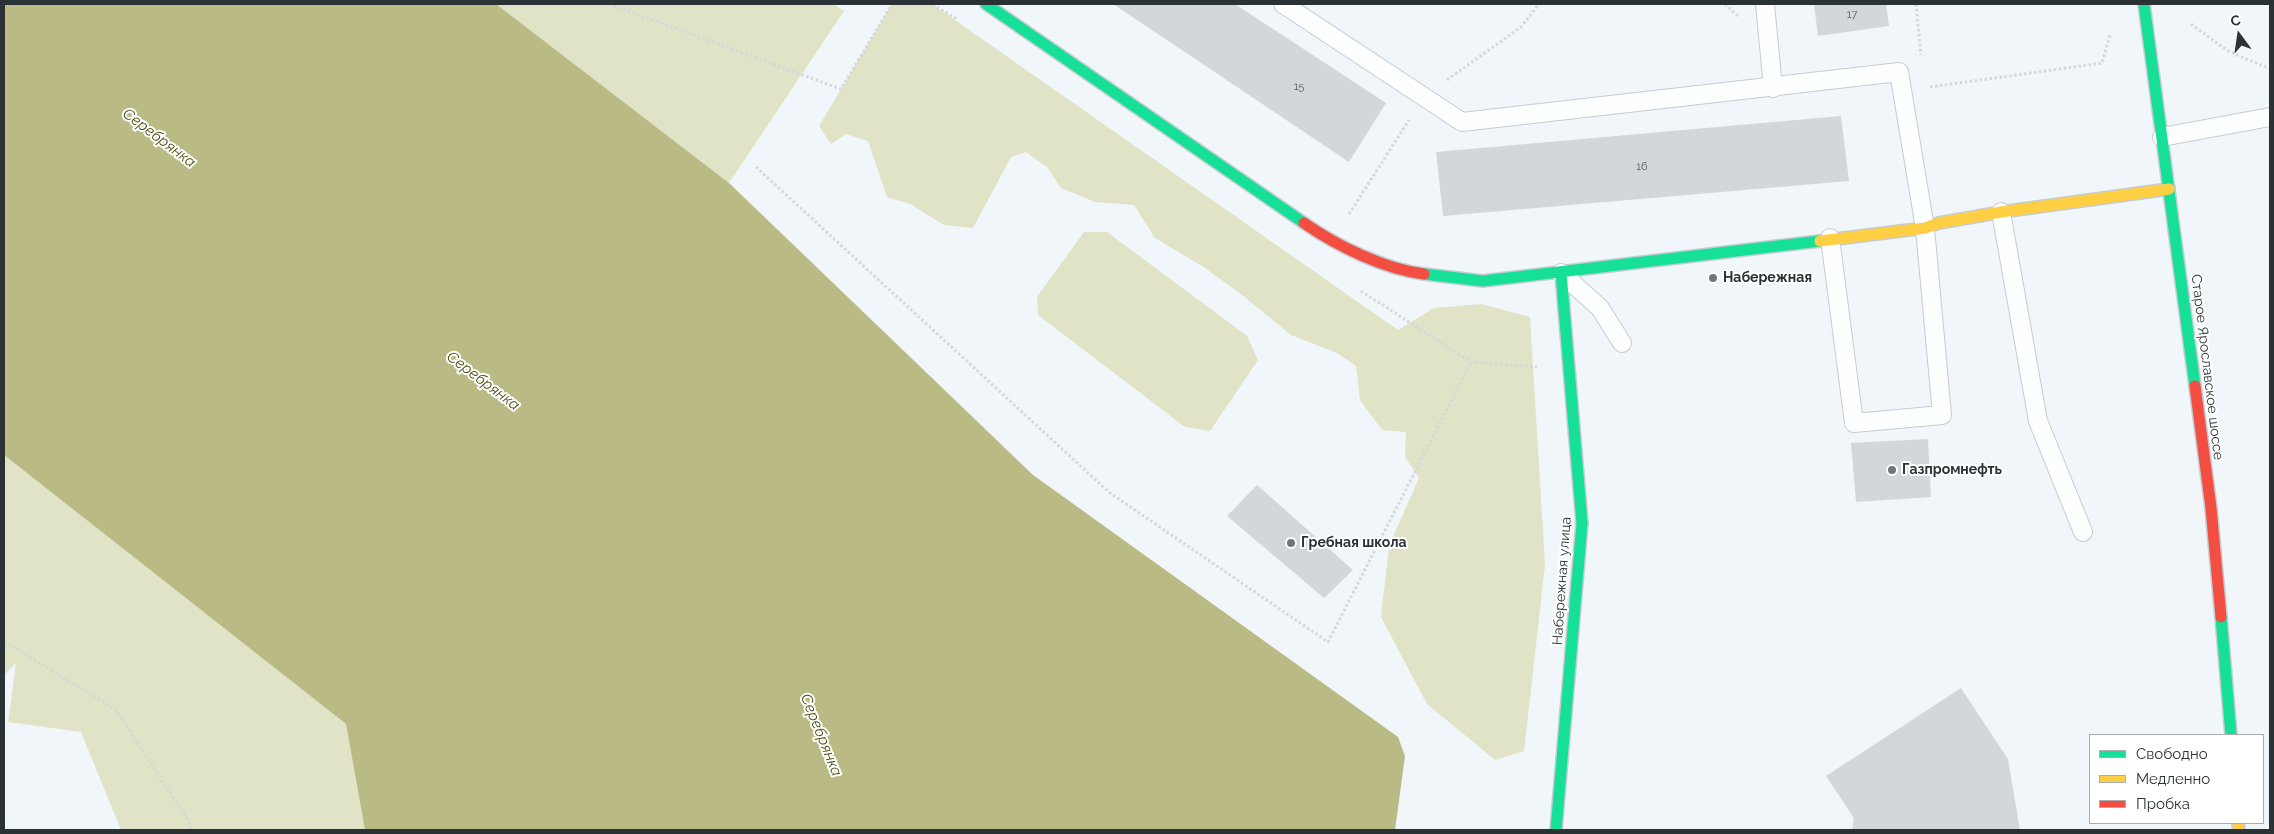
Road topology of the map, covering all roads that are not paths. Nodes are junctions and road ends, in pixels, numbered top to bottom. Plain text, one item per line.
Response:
1 (986, 4) edge
2 (1283, 4) edge
3 (1765, 4) edge
4 (2144, 4) edge
5 (1773, 88) junction
6 (2270, 117) edge
7 (2162, 137) junction
8 (2169, 189) junction
9 (2001, 212) junction
10 (1925, 228) junction
11 (1830, 238) junction
12 (1561, 273) junction
13 (1622, 343) dead end
14 (2083, 532) dead end
15 (2231, 734) edge
16 (1556, 830) edge

1 - 12 street
2 - 5 lane
3 - 5 lane
4 - 7 street, Старое Ярославское шоссе
5 - 10 lane
6 - 7 lane
7 - 8 street, Старое Ярославское шоссе
8 - 9 street
8 - 15 street, Старое Ярославское шоссе
9 - 10 street
9 - 14 lane
10 - 11 street
10 - 11 lane
11 - 12 street
12 - 13 lane
12 - 16 street, Набережная улица

